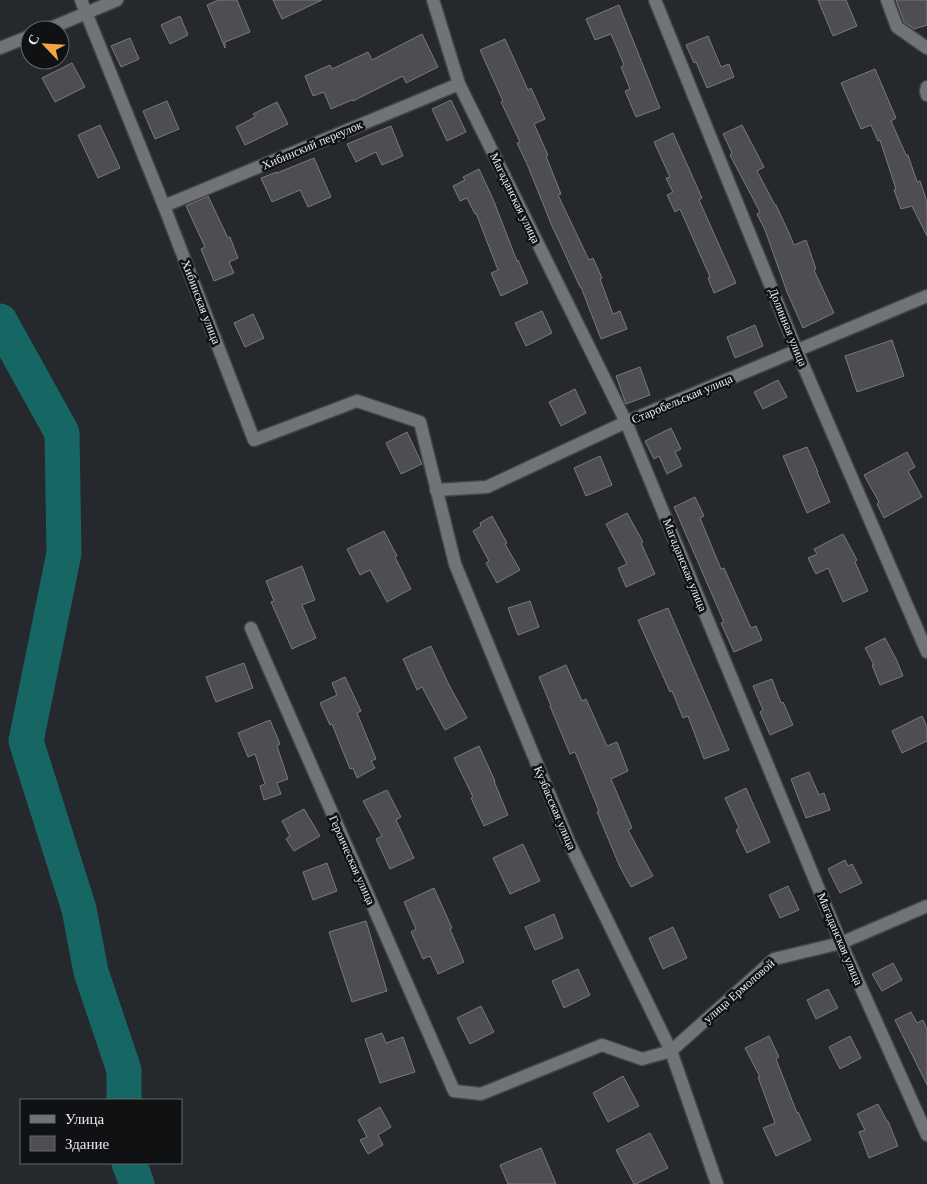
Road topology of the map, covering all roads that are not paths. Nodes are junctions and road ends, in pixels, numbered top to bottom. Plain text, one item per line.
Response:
1 (81, 0) edge
2 (117, 0) edge
3 (433, 0) edge
4 (655, 0) edge
5 (888, 0) edge
6 (87, 13) junction
7 (70, 20) edge
8 (20, 40) edge
9 (0, 48) edge
10 (927, 48) edge
11 (459, 84) junction
12 (927, 87) edge
13 (927, 95) edge
14 (164, 206) junction
15 (927, 296) edge
16 (797, 351) junction
17 (420, 422) joint
18 (626, 422) junction
19 (436, 490) junction
20 (251, 628) dead end
21 (927, 652) edge
22 (927, 906) edge
23 (841, 944) junction
24 (670, 1051) junction
25 (927, 1136) edge
26 (717, 1184) edge

1 - 6 street, Хибинская улица
2 - 6 street
3 - 11 street, Магаданская улица
4 - 16 street, Долинная улица
5 - 10 street
6 - 7 street
6 - 14 street, Хибинская улица
8 - 9 street
11 - 14 street, Хибинский переулок
11 - 18 street, Магаданская улица
12 - 13 street
14 - 17 street, Хибинская улица
15 - 16 street, Старобельская улица
16 - 18 street, Старобельская улица
16 - 21 street, Долинная улица
17 - 19 street, Кузбасская улица
18 - 19 street, Старобельская улица
18 - 23 street, Магаданская улица
19 - 24 street, Кузбасская улица
20 - 24 street, Героическая улица
22 - 23 street, улица Ермоловой
23 - 24 street, улица Ермоловой
23 - 25 street, Магаданская улица
24 - 26 street, Кузбасская улица

